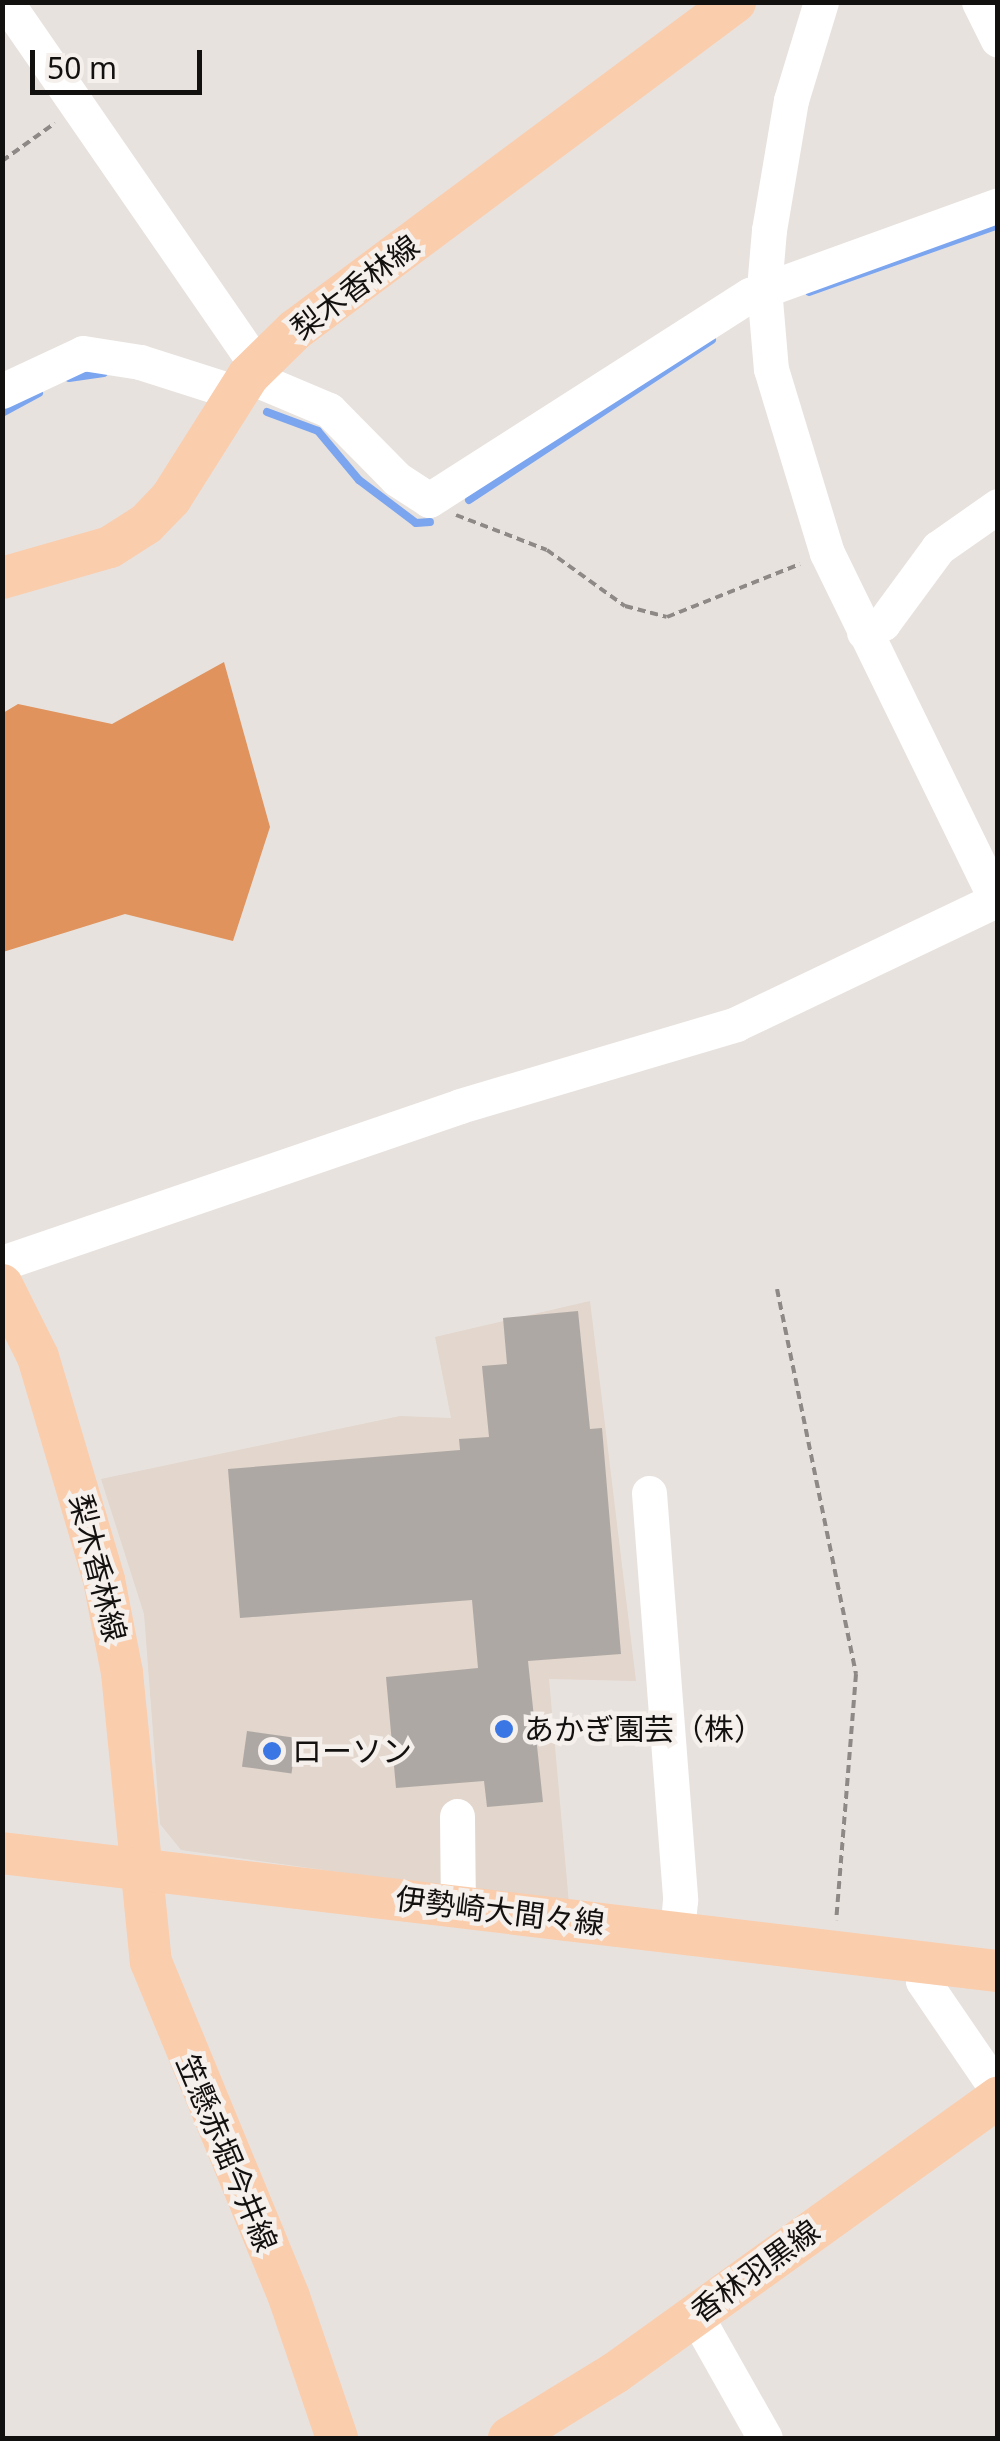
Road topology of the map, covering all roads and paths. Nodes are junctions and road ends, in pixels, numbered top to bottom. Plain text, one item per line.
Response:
1 (6, 2) edge
2 (735, 2) edge
3 (821, 2) edge
4 (979, 2) edge
5 (998, 40) edge
6 (77, 107) junction
7 (2, 161) edge
8 (998, 205) edge
9 (764, 288) junction
10 (248, 378) junction
11 (2, 390) edge
12 (438, 498) junction
13 (998, 506) edge
14 (827, 553) junction
15 (2, 578) edge
16 (864, 632) junction
17 (997, 901) edge
18 (2, 1263) edge
19 (2, 1285) edge
20 (778, 1289) dead end
21 (649, 1493) dead end
22 (456, 1816) dead end
23 (2, 1853) edge
24 (136, 1864) junction
25 (458, 1906) junction
26 (677, 1934) junction
27 (833, 1950) junction
28 (920, 1959) junction
29 (998, 1971) edge
30 (998, 2094) edge
31 (695, 2314) junction
32 (337, 2438) edge
33 (509, 2438) edge
34 (765, 2438) edge

1 - 6 street
2 - 10 main road, 梨木香林線
3 - 9 street
4 - 5 street
6 - 7 path
6 - 10 street
8 - 9 street
9 - 12 street
9 - 14 street
10 - 11 street
10 - 12 street
10 - 15 main road, 梨木香林線
12 - 14 path
13 - 16 street
14 - 16 street
16 - 17 street
17 - 18 street
19 - 24 main road, 梨木香林線
20 - 27 path
21 - 26 street
22 - 25 street
23 - 24 main road, 伊勢崎大間々線
24 - 25 main road, 伊勢崎大間々線
24 - 32 main road, 笠懸赤堀今井線
25 - 26 main road, 伊勢崎大間々線
26 - 27 main road, 伊勢崎大間々線
27 - 28 main road, 伊勢崎大間々線
28 - 29 main road, 伊勢崎大間々線
28 - 30 street
30 - 31 main road, 香林羽黒線
31 - 33 main road, 香林羽黒線
31 - 34 street

